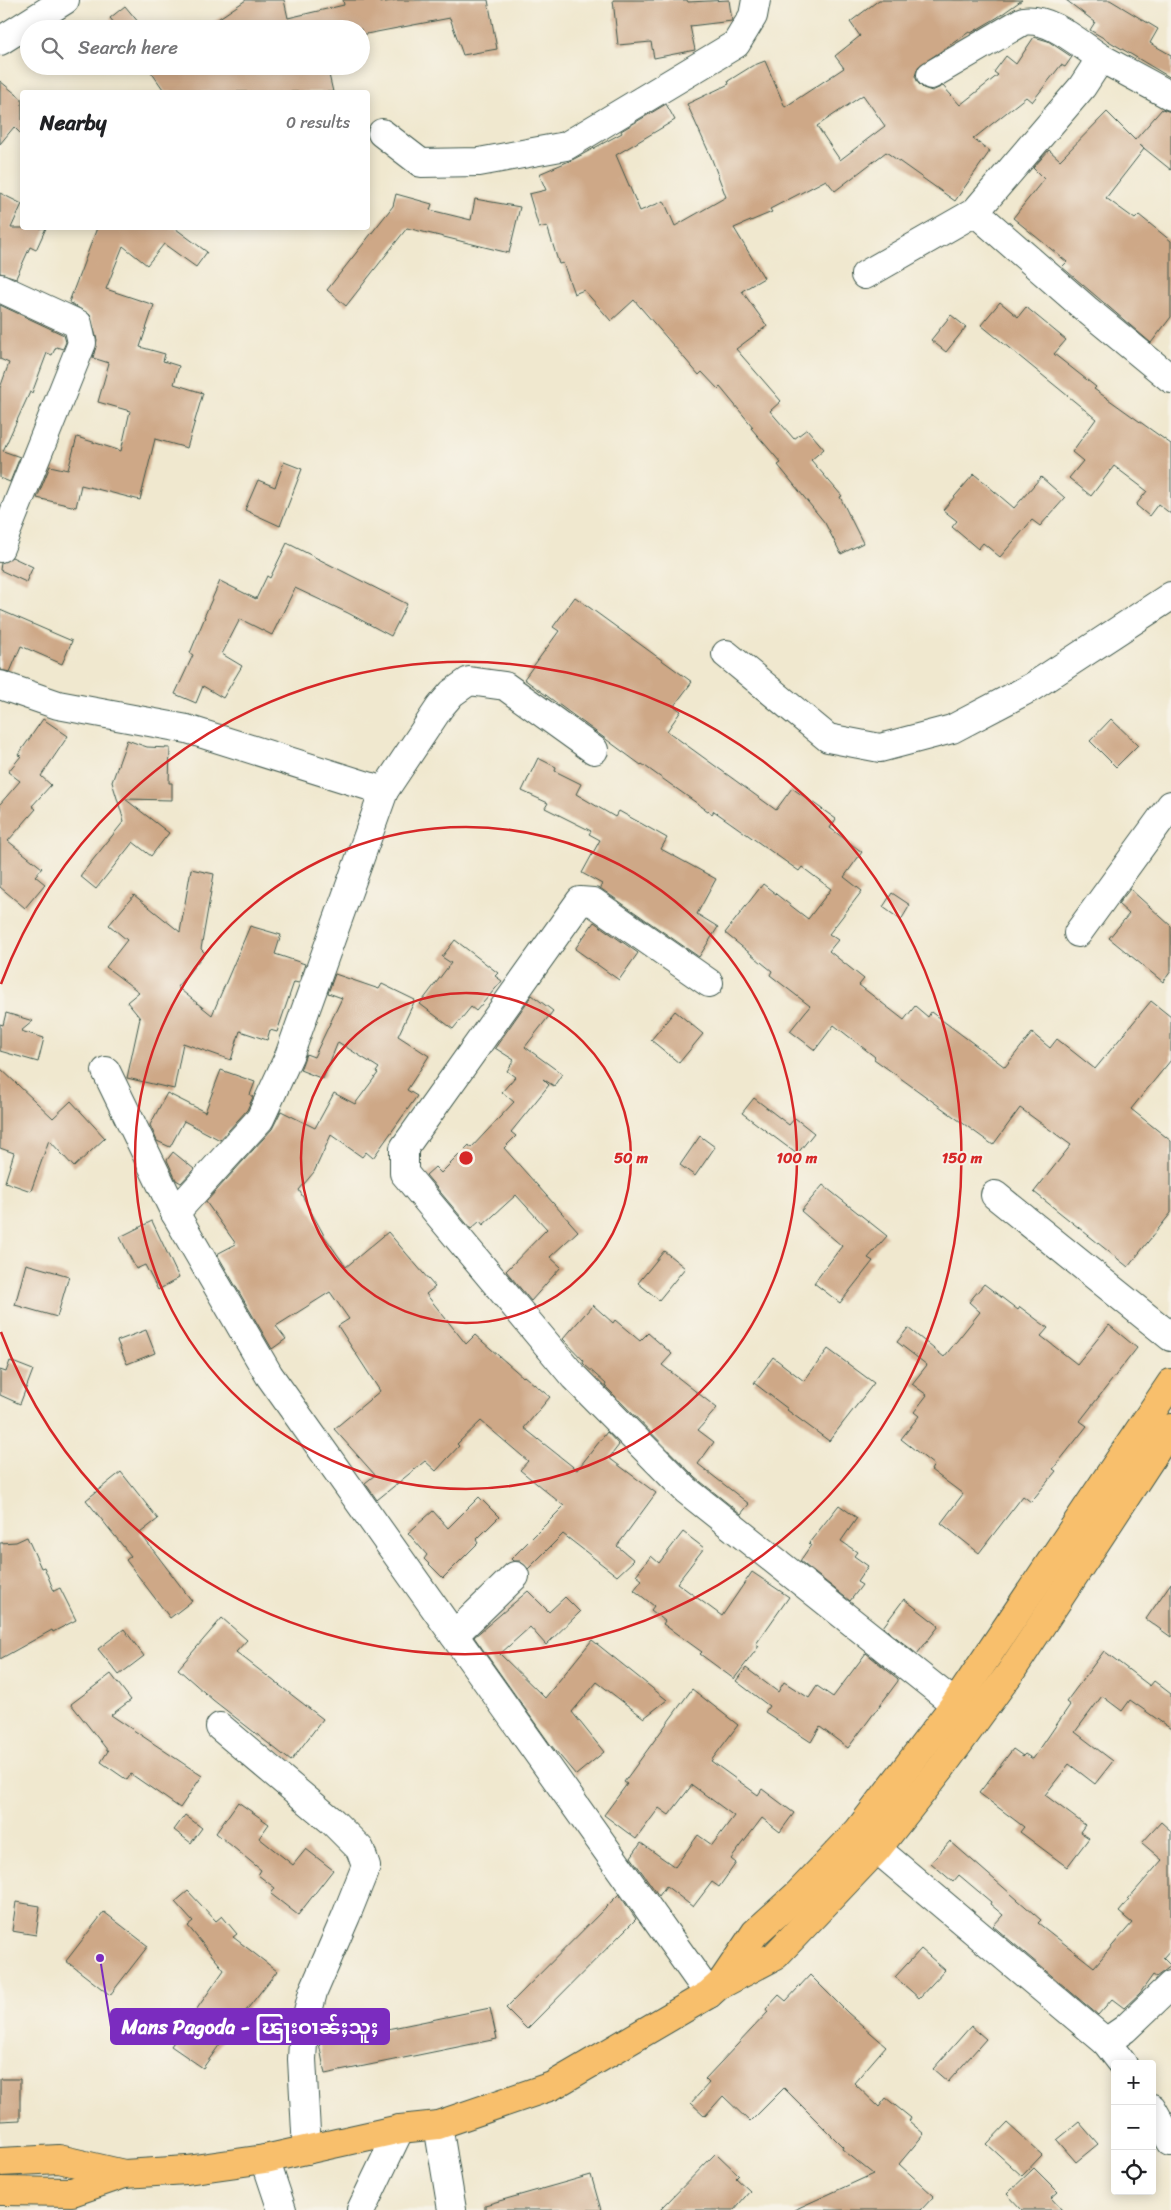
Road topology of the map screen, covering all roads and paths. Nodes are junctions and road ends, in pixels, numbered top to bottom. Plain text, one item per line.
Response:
1 (65, 0) edge
2 (756, 0) edge
3 (33, 20) edge
4 (20, 28) edge
5 (0, 41) edge
6 (1101, 58) junction
7 (931, 75) dead end
8 (1171, 96) edge
9 (382, 133) dead end
10 (975, 212) junction
11 (865, 275) dead end
12 (0, 288) edge
13 (1171, 379) edge
14 (0, 548) edge
15 (1171, 596) edge
16 (726, 654) dead end
17 (0, 685) edge
18 (594, 750) dead end
19 (384, 791) junction
20 (1171, 805) edge
21 (1078, 933) dead end
22 (709, 983) dead end
23 (106, 1072) dead end
24 (995, 1195) dead end
25 (175, 1213) junction
26 (1171, 1337) edge
27 (1171, 1383) edge
28 (1171, 1428) edge
29 (515, 1576) dead end
30 (454, 1635) junction
31 (955, 1704) junction
32 (220, 1727) dead end
33 (877, 1849) junction
34 (1171, 1985) edge
35 (714, 1990) junction
36 (1106, 2042) junction
37 (1120, 2060) edge
38 (1156, 2115) edge
39 (438, 2125) junction
40 (400, 2129) junction
41 (1171, 2142) edge
42 (307, 2150) junction
43 (265, 2159) junction
44 (0, 2162) edge
45 (124, 2174) junction
46 (0, 2192) edge
47 (282, 2210) edge
48 (361, 2210) edge
49 (452, 2210) edge

1 - 3 street
2 - 9 street
4 - 5 street
6 - 7 street
6 - 8 street
6 - 10 street
10 - 11 street
10 - 13 street
12 - 14 street
15 - 16 street
17 - 19 street
18 - 19 street
19 - 25 street
20 - 21 street
22 - 31 street
23 - 25 street
24 - 26 street
25 - 30 street
27 - 31 main road
28 - 33 main road
29 - 30 street
30 - 35 street
31 - 35 main road
32 - 42 street
33 - 35 main road
33 - 36 street
34 - 36 street
35 - 39 main road
36 - 37 street
38 - 41 street
39 - 40 main road
39 - 49 street
40 - 42 main road
40 - 48 street
42 - 43 main road
43 - 45 main road
43 - 47 street
44 - 45 main road
45 - 46 main road

